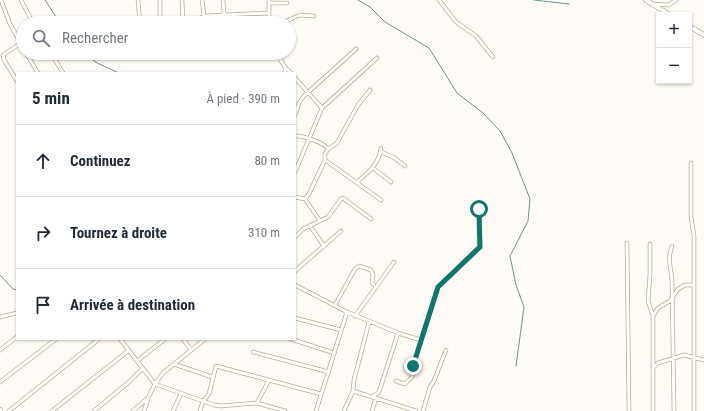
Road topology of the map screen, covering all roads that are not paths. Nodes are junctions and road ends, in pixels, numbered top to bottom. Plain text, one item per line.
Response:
1 (1, 0) edge
2 (21, 0) edge
3 (138, 0) edge
4 (160, 0) edge
5 (182, 0) edge
6 (202, 0) edge
7 (223, 0) edge
8 (439, 0) edge
9 (646, 0) edge
10 (676, 0) edge
11 (269, 2) edge
12 (287, 3) dead end
13 (652, 4) junction
14 (665, 12) edge
15 (268, 13) junction
16 (224, 14) junction
17 (30, 16) edge
18 (139, 16) edge
19 (160, 16) edge
20 (183, 16) edge
21 (204, 16) joint
22 (268, 16) edge
23 (314, 16) dead end
24 (296, 18) edge
25 (692, 28) edge
26 (704, 34) edge
27 (16, 36) edge
28 (16, 47) edge
29 (356, 49) dead end
30 (493, 57) dead end
31 (377, 58) dead end
32 (30, 60) edge
33 (55, 60) edge
34 (280, 60) edge
35 (285, 67) junction
36 (37, 72) edge
37 (62, 72) edge
38 (285, 72) edge
39 (290, 72) edge
40 (16, 79) edge
41 (296, 79) edge
42 (370, 90) dead end
43 (308, 93) junction
44 (322, 108) junction
45 (296, 112) edge
46 (296, 136) edge
47 (308, 139) junction
48 (328, 149) junction
49 (325, 160) junction
50 (691, 163) dead end
51 (405, 166) dead end
52 (373, 168) junction
53 (296, 169) edge
54 (357, 182) junction
55 (391, 182) dead end
56 (296, 197) edge
57 (305, 199) junction
58 (381, 200) dead end
59 (479, 209) dead end
60 (371, 219) dead end
61 (320, 221) junction
62 (310, 226) junction
63 (341, 231) dead end
64 (296, 236) edge
65 (627, 243) dead end
66 (650, 244) dead end
67 (324, 246) junction
68 (672, 246) dead end
69 (394, 262) dead end
70 (296, 270) edge
71 (693, 285) junction
72 (296, 286) edge
73 (376, 287) junction
74 (672, 298) junction
75 (335, 305) junction
76 (347, 312) junction
77 (16, 313) edge
78 (351, 314) junction
79 (355, 316) junction
80 (653, 316) junction
81 (0, 317) edge
82 (296, 318) edge
83 (345, 318) junction
84 (369, 322) junction
85 (341, 330) junction
86 (398, 333) junction
87 (16, 338) edge
88 (55, 340) edge
89 (98, 340) edge
90 (121, 340) edge
91 (164, 340) edge
92 (184, 340) edge
93 (204, 340) edge
94 (294, 340) edge
95 (421, 340) junction
96 (0, 350) edge
97 (191, 350) junction
98 (446, 350) dead end
99 (128, 351) junction
100 (253, 352) dead end
101 (334, 353) junction
102 (694, 357) junction
103 (673, 359) junction
104 (704, 360) edge
105 (136, 361) junction
106 (174, 364) junction
107 (654, 367) junction
108 (142, 369) junction
109 (329, 372) junction
110 (212, 377) junction
111 (269, 380) junction
112 (396, 381) dead end
113 (0, 382) edge
114 (155, 384) junction
115 (353, 390) junction
116 (181, 394) junction
117 (322, 394) junction
118 (148, 398) junction
119 (374, 398) junction
120 (203, 401) junction
121 (257, 403) junction
122 (9, 411) edge
123 (52, 411) edge
124 (94, 411) edge
125 (133, 411) edge
126 (144, 411) edge
127 (173, 411) edge
128 (200, 411) edge
129 (285, 411) edge
130 (316, 411) edge
131 (344, 411) edge
132 (372, 411) edge
133 (416, 411) edge
134 (423, 411) edge
135 (629, 411) edge
136 (653, 411) edge
137 (674, 411) edge
138 (694, 411) edge

1 - 27 street
2 - 17 street
3 - 18 street
4 - 19 street
5 - 20 street
6 - 21 street
7 - 16 street
8 - 30 street
9 - 13 street
10 - 13 street
11 - 12 street
11 - 15 street
13 - 14 street
15 - 16 street
15 - 22 street
16 - 21 street
23 - 24 street
25 - 26 street
28 - 40 street
29 - 43 street
31 - 44 street
32 - 36 street
33 - 37 street
34 - 35 street
35 - 38 street
35 - 39 street
41 - 43 street
42 - 48 street
43 - 44 street
43 - 45 street
44 - 47 street
46 - 47 street
47 - 48 street
47 - 53 street
48 - 49 street
49 - 54 street
49 - 57 street
50 - 71 street
51 - 52 street
52 - 54 street
52 - 55 street
54 - 58 street
56 - 57 street
57 - 61 street
59 - 95 street
60 - 61 street
61 - 62 street
62 - 64 street
62 - 67 street
63 - 67 street
65 - 135 street
66 - 80 street
67 - 70 street
68 - 74 street
69 - 73 street
71 - 74 street
71 - 102 street
72 - 75 street
73 - 75 street
73 - 79 street
74 - 80 street
74 - 103 street
75 - 76 street
76 - 78 street
76 - 83 street
77 - 81 street
78 - 79 street
78 - 83 street
79 - 84 street
80 - 107 street
82 - 85 street
83 - 85 street
84 - 86 street
84 - 115 street
85 - 101 street
86 - 95 street
86 - 119 street
87 - 96 street
88 - 113 street
89 - 122 street
90 - 99 street
91 - 105 street
92 - 97 street
93 - 97 street
94 - 101 street
95 - 112 street
97 - 106 street
98 - 134 street
99 - 105 street
99 - 123 street
100 - 109 street
101 - 109 street
102 - 103 street
102 - 104 street
102 - 138 street
103 - 107 street
103 - 137 street
105 - 108 street
106 - 110 street
106 - 114 street
107 - 136 street
108 - 114 street
108 - 124 street
109 - 117 street
110 - 111 street
110 - 120 street
111 - 117 street
111 - 121 street
114 - 116 street
114 - 118 street
115 - 119 street
115 - 131 street
116 - 120 street
116 - 127 street
117 - 130 street
118 - 125 street
118 - 126 street
119 - 132 street
119 - 133 street
120 - 121 street
120 - 128 street
121 - 129 street

